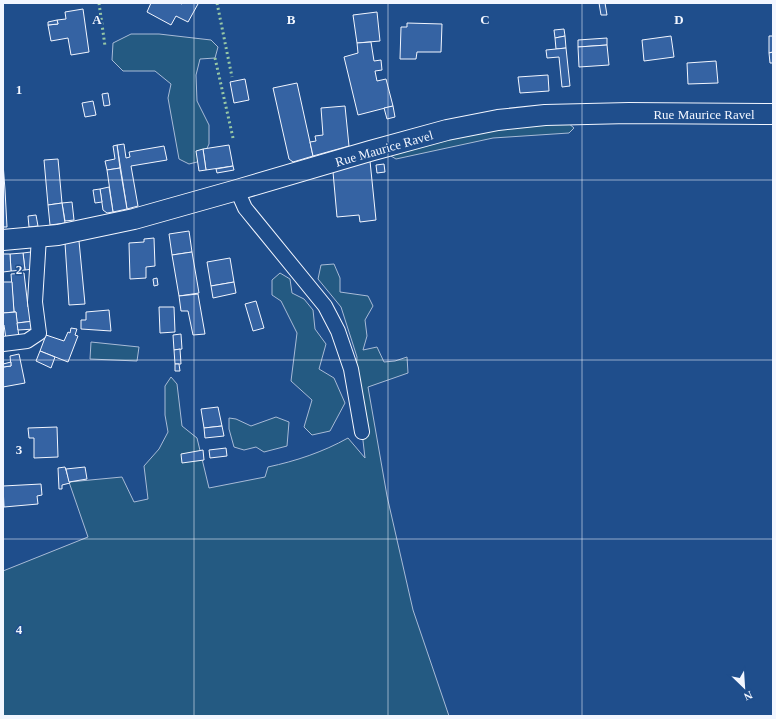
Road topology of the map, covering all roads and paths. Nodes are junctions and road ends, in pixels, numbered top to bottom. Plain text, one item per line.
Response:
1 (773, 114) edge
2 (237, 190) junction
3 (39, 237) junction
4 (3, 240) edge
5 (3, 344) edge
6 (362, 432) dead end

1 - 2 street, Rue Maurice Ravel
2 - 3 street, Rue Maurice Ravel
2 - 6 street
3 - 4 street, Rue Maurice Ravel
3 - 5 street

